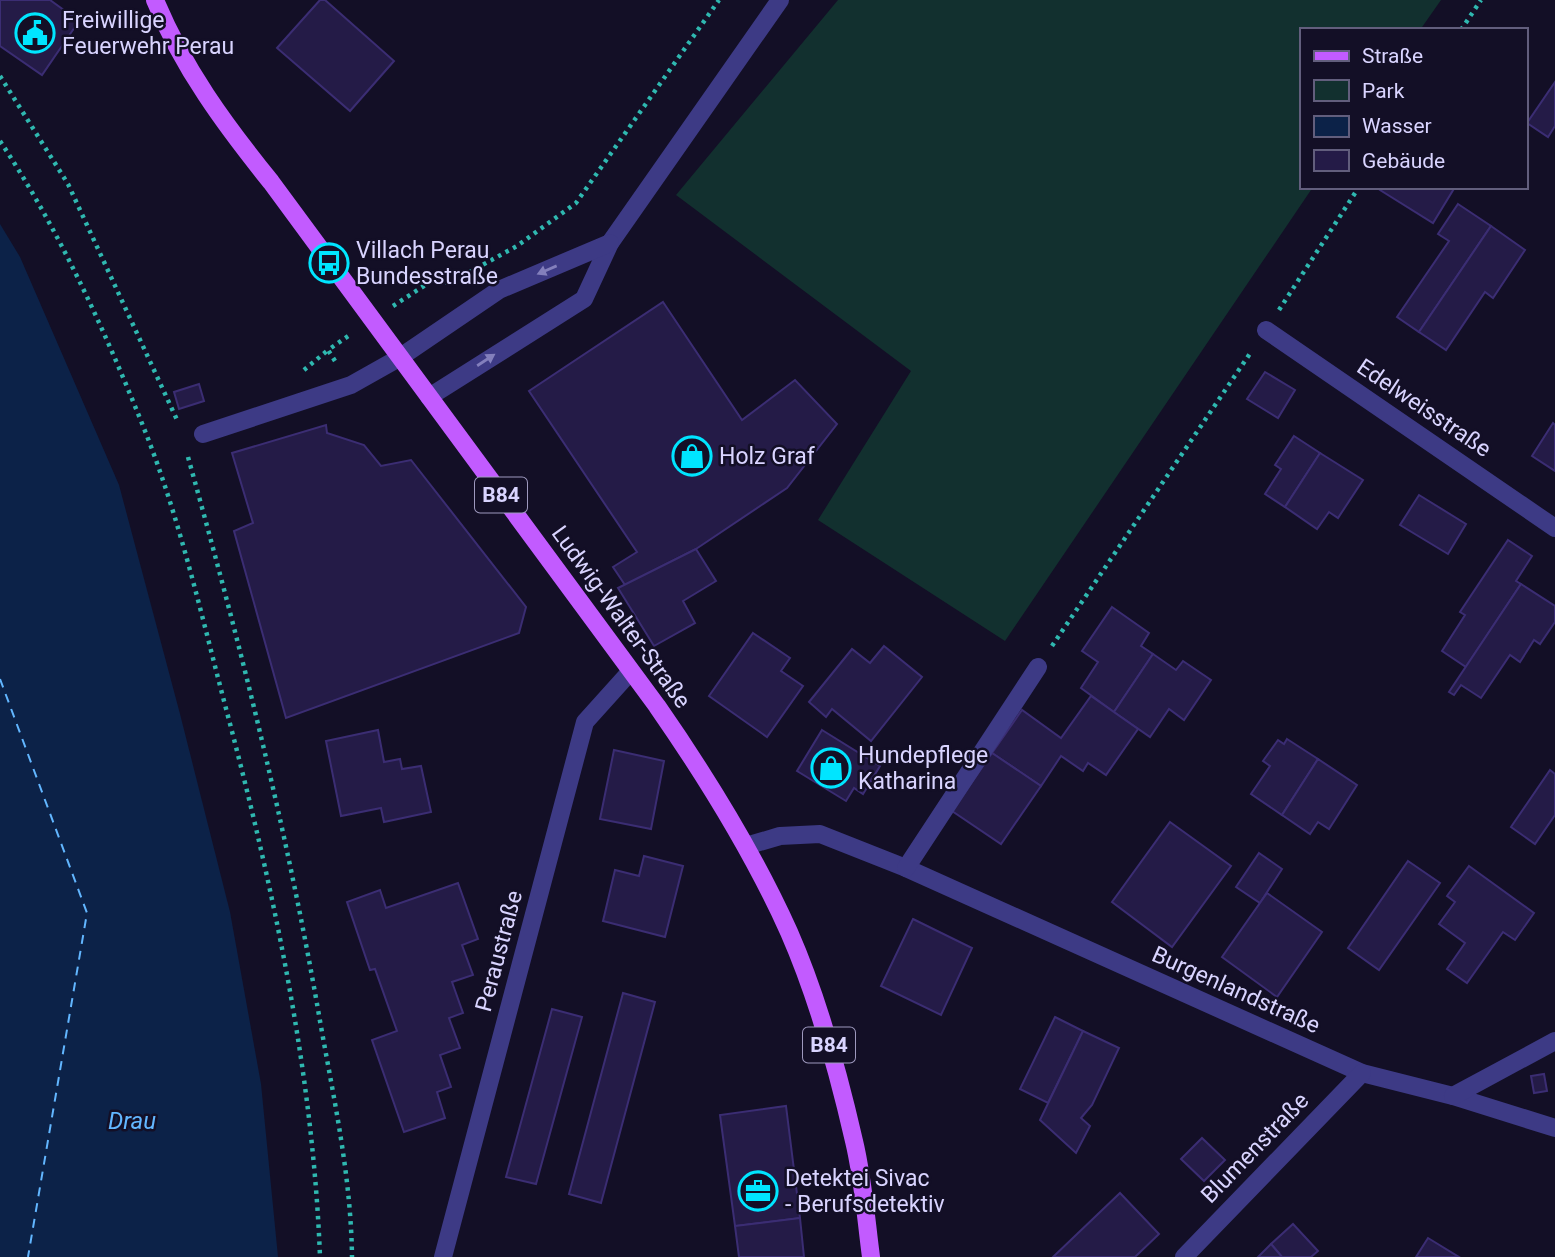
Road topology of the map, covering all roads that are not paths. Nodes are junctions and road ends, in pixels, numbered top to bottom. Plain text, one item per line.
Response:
1 (155, 0) edge
2 (780, 0) edge
3 (610, 243) junction
4 (1266, 330) road end
5 (398, 358) junction
6 (429, 397) junction
7 (203, 434) dead end
8 (1555, 528) edge
9 (1038, 667) road end
10 (630, 672) junction
11 (746, 846) junction
12 (906, 868) junction
13 (1555, 1041) edge
14 (1362, 1073) junction
15 (1453, 1096) junction
16 (1555, 1128) edge
17 (443, 1257) edge
18 (871, 1257) edge
19 (1184, 1257) edge

1 - 5 main road, Ludwig-Walter-Straße / B84
2 - 3 street
3 -> 5 street
6 -> 3 street
4 - 8 street, Edelweisstraße
5 - 6 main road, Ludwig-Walter-Straße / B84
5 - 7 street
6 - 10 main road, Ludwig-Walter-Straße / B84
9 - 12 street
10 - 11 main road, Ludwig-Walter-Straße / B84
10 - 17 street, Peraustraße
11 - 12 street, Burgenlandstraße
11 - 18 main road, Ludwig-Walter-Straße / B84
12 - 14 street, Burgenlandstraße
13 - 15 street
14 - 15 street, Burgenlandstraße
14 - 19 street, Blumenstraße
15 - 16 street, Burgenlandstraße

